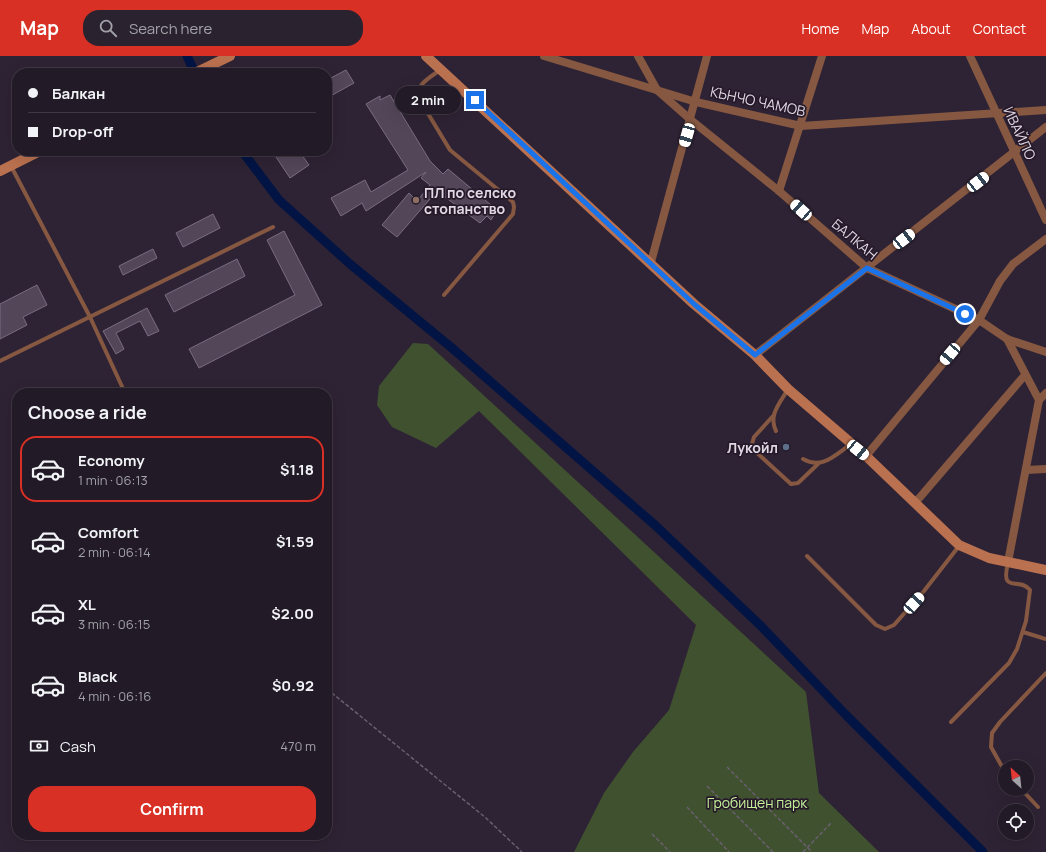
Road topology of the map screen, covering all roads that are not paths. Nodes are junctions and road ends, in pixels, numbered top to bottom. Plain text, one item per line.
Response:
1 (230, 56) edge
2 (426, 56) edge
3 (544, 56) edge
4 (638, 56) edge
5 (707, 56) edge
6 (822, 56) edge
7 (970, 56) edge
8 (205, 68) edge
9 (441, 69) junction
10 (657, 90) junction
11 (696, 102) junction
12 (1046, 110) edge
13 (997, 114) junction
14 (691, 120) junction
15 (801, 126) junction
16 (1046, 127) edge
17 (1015, 153) junction
18 (28, 156) edge
19 (5, 166) edge
20 (0, 171) edge
21 (779, 191) junction
22 (1046, 220) edge
23 (273, 227) dead end
24 (1046, 239) edge
25 (651, 262) junction
26 (867, 268) junction
27 (444, 295) dead end
28 (90, 317) junction
29 (979, 320) junction
30 (1007, 339) junction
31 (1046, 352) edge
32 (755, 355) junction
33 (0, 361) edge
34 (1025, 375) junction
35 (123, 388) edge
36 (788, 389) junction
37 (1046, 393) edge
38 (1039, 400) junction
39 (773, 416) junction
40 (776, 431) dead end
41 (851, 444) junction
42 (866, 456) junction
43 (803, 459) dead end
44 (818, 464) junction
45 (1046, 469) edge
46 (1026, 470) junction
47 (915, 503) junction
48 (959, 545) junction
49 (807, 556) dead end
50 (1008, 562) junction
51 (1046, 570) edge
52 (1023, 632) junction
53 (1046, 639) edge
54 (1046, 673) edge
55 (952, 722) dead end
56 (998, 760) edge
57 (1028, 796) edge
58 (1038, 807) dead end

1 - 8 main road
2 - 9 main road
3 - 10 street, КЪНЧО ЧАМОВ
4 - 10 street
5 - 11 street
6 - 15 street
7 - 13 street, ИВАЙЛО
9 - 25 main road
9 - 27 lane
10 - 11 street, КЪНЧО ЧАМОВ
10 - 14 street, БАЛКАН
11 - 14 street
11 - 15 street, КЪНЧО ЧАМОВ
12 - 13 street, КЪНЧО ЧАМОВ
13 - 15 street, КЪНЧО ЧАМОВ
13 - 17 street, ИВАЙЛО
14 - 21 street, БАЛКАН
14 - 25 street
15 - 21 street
16 - 17 street
17 - 22 street, ИВАЙЛО
17 - 26 street
18 - 19 main road
19 - 20 main road
19 - 28 lane
21 - 26 street, БАЛКАН
23 - 28 lane
24 - 29 street
25 - 32 main road
26 - 29 street, БАЛКАН
26 - 32 street
28 - 33 lane
28 - 35 lane
29 - 30 street, БАЛКАН
29 - 42 street
30 - 31 street, БАЛКАН
30 - 34 street
32 - 36 main road
34 - 38 street
34 - 47 street
36 - 39 lane
36 - 41 main road
37 - 38 street
38 - 46 street
39 - 40 lane
39 - 44 lane
41 - 42 main road
41 - 44 lane
42 - 47 main road
43 - 44 lane
45 - 46 street
46 - 50 street
47 - 48 main road
48 - 49 lane
48 - 50 main road
50 - 51 main road
50 - 52 lane
52 - 53 lane
52 - 55 lane
54 - 56 lane
57 - 58 lane

